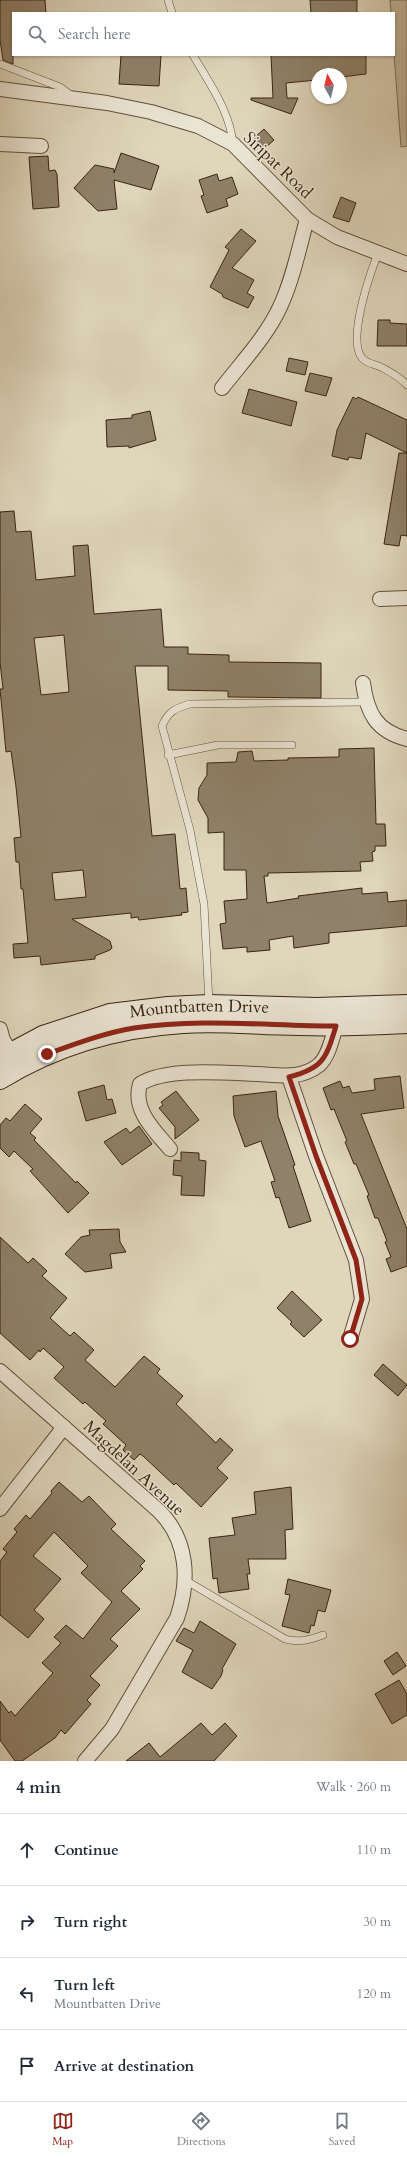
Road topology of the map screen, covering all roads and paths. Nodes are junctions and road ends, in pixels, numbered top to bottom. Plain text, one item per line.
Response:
1 (168, 0) edge
2 (172, 12) edge
3 (194, 56) edge
4 (0, 64) edge
5 (0, 89) edge
6 (78, 99) junction
7 (0, 144) edge
8 (233, 144) junction
9 (41, 146) dead end
10 (307, 219) junction
11 (378, 253) junction
12 (407, 264) edge
13 (407, 384) edge
14 (222, 388) dead end
15 (407, 598) edge
16 (380, 599) dead end
17 (363, 683) dead end
18 (365, 702) junction
19 (407, 740) edge
20 (292, 745) dead end
21 (168, 755) junction
22 (209, 1005) junction
23 (407, 1005) edge
24 (407, 1023) edge
25 (336, 1026) junction
26 (0, 1029) edge
27 (10, 1060) edge
28 (289, 1077) junction
29 (0, 1079) edge
30 (170, 1149) dead end
31 (350, 1339) dead end
32 (0, 1371) edge
33 (64, 1428) junction
34 (0, 1509) edge
35 (185, 1580) junction
36 (323, 1635) dead end
37 (85, 1761) edge

1 - 2 lane
3 - 8 lane
4 - 6 lane
5 - 6 street, Siripat Road
6 - 8 street, Siripat Road
7 - 9 street
8 - 10 street, Siripat Road
10 - 11 street, Siripat Road
10 - 14 street
11 - 12 street, Siripat Road
11 - 13 lane
15 - 16 street
17 - 18 street
18 - 19 street
18 - 21 lane
20 - 21 lane
21 - 22 lane
22 - 23 main road, Mountbatten Drive
22 - 27 main road, Mountbatten Drive
24 - 25 main road, Mountbatten Drive
25 - 27 main road, Mountbatten Drive
25 - 28 street
26 - 27 street
27 - 29 main road, Mountbatten Drive
28 - 30 street
28 - 31 street
32 - 33 street, Magdelan Avenue
33 - 34 street
33 - 35 street, Magdelan Avenue
35 - 36 lane
35 - 37 street, Magdelan Avenue

